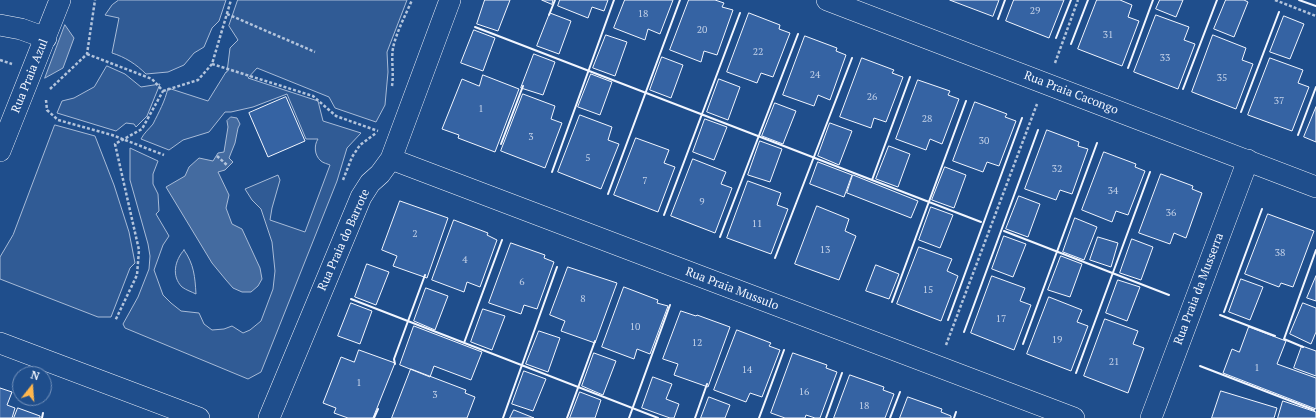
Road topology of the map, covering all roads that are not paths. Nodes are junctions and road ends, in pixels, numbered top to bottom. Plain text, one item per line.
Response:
1 (60, 0) edge
2 (450, 0) edge
3 (827, 0) edge
4 (0, 19) edge
5 (0, 25) edge
6 (21, 30) junction
7 (46, 38) junction
8 (0, 151) edge
9 (391, 159) junction
10 (1248, 160) junction
11 (1316, 187) edge
12 (0, 343) edge
13 (186, 416) edge
14 (269, 418) edge
15 (1074, 418) edge
16 (1151, 418) edge

1 - 7 street, Rua Praia Azul
2 - 9 street, Rua Praia do Barrote
3 - 10 street, Rua Praia Cacongo
4 - 6 street
5 - 6 street
6 - 7 street
7 - 8 street, Rua Praia Azul
9 - 14 street, Rua Praia do Barrote
9 - 15 street, Rua Praia Mussulo
10 - 11 street, Rua Praia Cacongo
10 - 16 street, Rua Praia da Musserra
12 - 13 street

